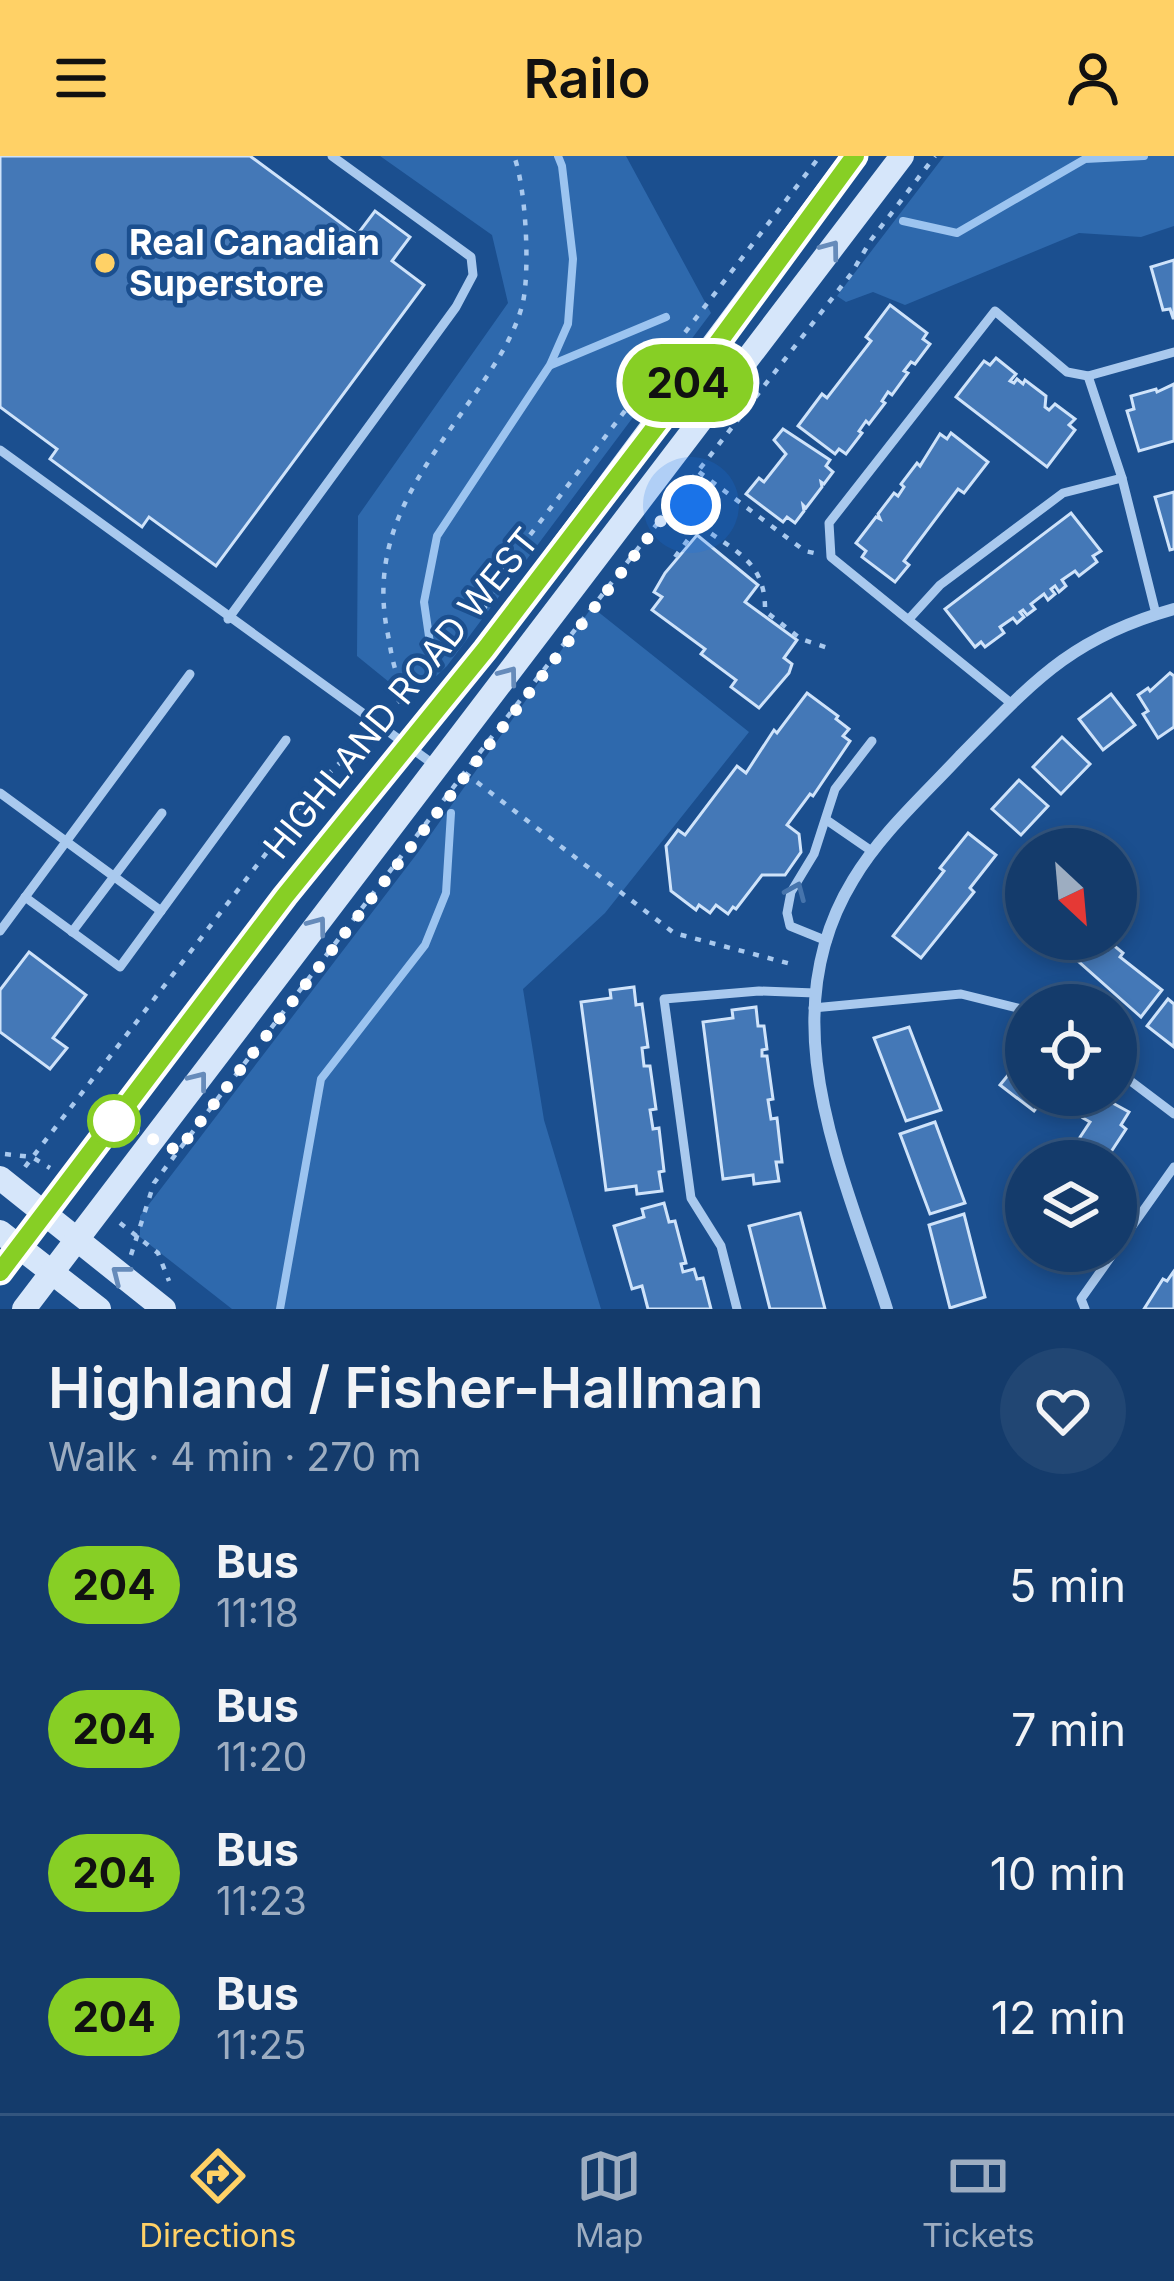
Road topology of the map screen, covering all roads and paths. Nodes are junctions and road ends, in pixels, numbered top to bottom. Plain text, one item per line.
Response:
1 (332, 156) edge
2 (514, 156) edge
3 (820, 156) edge
4 (854, 156) edge
5 (902, 156) edge
6 (935, 156) edge
7 (1174, 352) edge
8 (1088, 376) junction
9 (0, 450) edge
10 (699, 472) junction
11 (1122, 478) junction
12 (680, 496) junction
13 (699, 525) junction
14 (675, 556) dead end
15 (831, 557) junction
16 (1174, 609) edge
17 (483, 612) dead end
18 (1156, 614) junction
19 (227, 619) junction
20 (909, 619) junction
21 (828, 648) dead end
22 (450, 662) dead end
23 (190, 674) dead end
24 (407, 693) junction
25 (1012, 704) junction
26 (425, 705) dead end
27 (389, 708) dead end
28 (286, 740) dead end
29 (872, 741) dead end
30 (364, 742) dead end
31 (409, 747) junction
32 (438, 769) junction
33 (465, 772) junction
34 (0, 793) edge
35 (162, 813) dead end
36 (828, 821) junction
37 (66, 842) junction
38 (873, 852) junction
39 (114, 877) junction
40 (26, 897) junction
41 (161, 911) junction
42 (2, 923) edge
43 (73, 932) junction
44 (827, 941) junction
45 (791, 964) dead end
46 (814, 1000) junction
47 (1005, 1005) edge
48 (1137, 1086) edge
49 (1174, 1114) edge
50 (0, 1153) edge
51 (32, 1157) junction
52 (1174, 1166) edge
53 (56, 1172) dead end
54 (0, 1178) edge
55 (44, 1213) junction
56 (114, 1218) dead end
57 (1137, 1219) edge
58 (136, 1236) junction
59 (9, 1239) edge
60 (77, 1240) junction
61 (158, 1252) dead end
62 (128, 1265) dead end
63 (0, 1272) edge
64 (52, 1272) junction
65 (1100, 1272) edge
66 (24, 1309) edge
67 (99, 1309) edge
68 (164, 1309) edge
69 (737, 1309) edge
70 (887, 1309) edge
71 (1085, 1309) edge

1 - 19 lane
2 - 24 path
3 - 17 path
4 - 31 main road, HIGHLAND ROAD WEST
32 -> 5 main road, HIGHLAND ROAD WEST
6 - 10 path
7 - 8 lane
8 - 11 lane
8 - 15 lane
9 - 19 lane
10 - 12 path
10 - 15 path
11 - 18 lane
11 - 20 lane
12 - 13 path
12 - 33 path
13 - 14 path
13 - 21 path
15 - 20 lane
16 - 18 street
18 - 25 street
19 - 31 lane
20 - 25 lane
22 - 24 path
23 - 37 lane
24 - 26 path
24 - 27 path
25 - 38 street
28 - 41 lane
29 - 36 lane
30 - 51 path
31 - 32 lane
31 - 55 main road, HIGHLAND ROAD WEST
60 -> 32 main road, HIGHLAND ROAD WEST
33 - 45 path
33 - 58 path
34 - 37 lane
35 - 39 lane
36 - 38 lane
44 -> 36 lane
37 - 39 lane
37 - 40 lane
38 - 44 street
39 - 41 lane
39 - 43 lane
40 - 42 lane
40 - 43 lane
41 - 43 lane
44 - 46 street
46 - 47 lane
46 - 69 lane
46 - 70 street
48 - 49 lane
50 - 51 path
51 - 53 path
52 - 57 lane
54 - 55 main road
55 - 59 main road, HIGHLAND ROAD WEST
55 - 60 main road
56 - 58 path
58 - 61 path
58 - 62 path
59 - 63 main road, HIGHLAND ROAD WEST
59 - 64 main road
60 - 64 main road, HIGHLAND ROAD WEST
68 -> 60 main road
64 - 66 main road, HIGHLAND ROAD WEST
64 - 67 main road
65 - 71 lane

